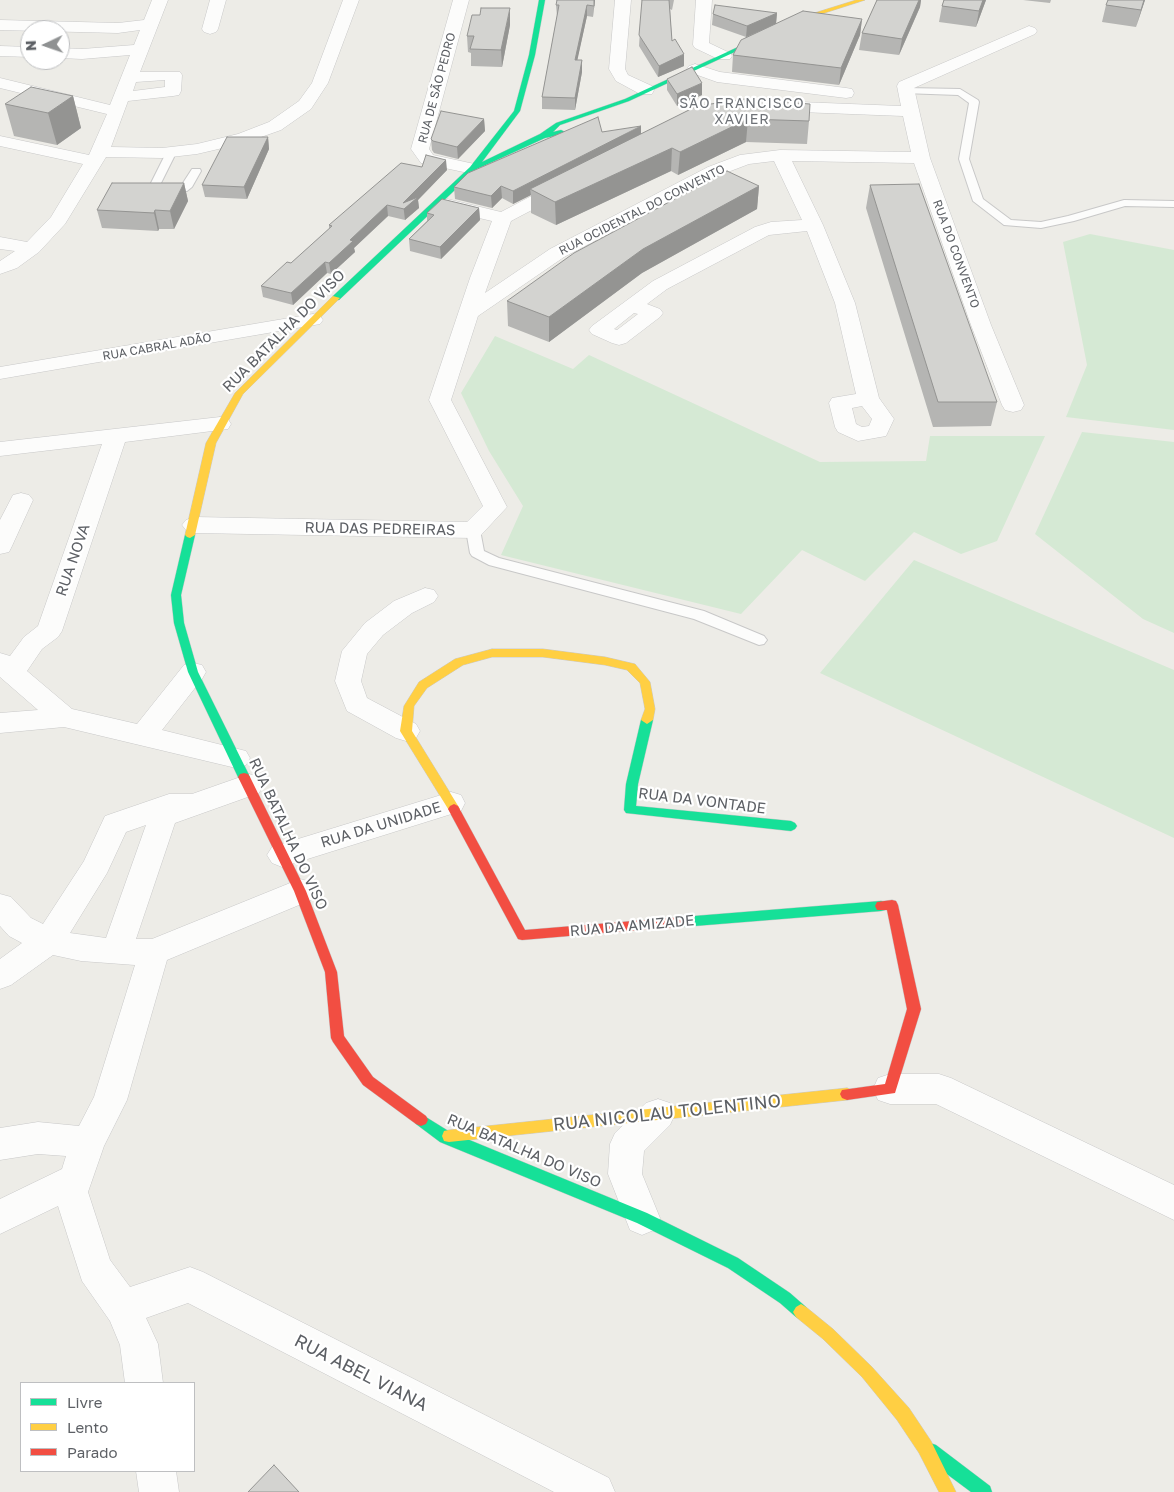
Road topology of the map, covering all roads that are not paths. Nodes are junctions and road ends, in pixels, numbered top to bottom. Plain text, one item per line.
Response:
1 (160, 0) edge
2 (218, 0) edge
3 (351, 0) edge
4 (461, 0) edge
5 (542, 0) edge
6 (623, 0) edge
7 (704, 0) edge
8 (862, 0) edge
9 (151, 24) junction
10 (0, 25) edge
11 (210, 29) dead end
12 (1029, 30) dead end
13 (140, 49) junction
14 (0, 51) edge
15 (20, 52) edge
16 (70, 53) edge
17 (724, 56) junction
18 (695, 69) junction
19 (129, 77) junction
20 (0, 83) edge
21 (646, 90) junction
22 (907, 101) junction
23 (119, 104) junction
24 (756, 106) edge
25 (515, 130) junction
26 (540, 133) junction
27 (0, 141) edge
28 (171, 153) junction
29 (780, 155) junction
30 (97, 156) junction
31 (921, 158) junction
32 (473, 169) junction
33 (196, 171) dead end
34 (578, 179) edge
35 (437, 202) junction
36 (1174, 204) edge
37 (503, 218) junction
38 (814, 224) junction
39 (0, 242) edge
40 (32, 248) junction
41 (0, 268) edge
42 (632, 305) dead end
43 (468, 313) junction
44 (313, 320) junction
45 (100, 357) junction
46 (0, 373) edge
47 (0, 384) edge
48 (868, 399) dead end
49 (1013, 405) dead end
50 (220, 424) junction
51 (116, 436) junction
52 (0, 449) edge
53 (21, 500) dead end
54 (194, 525) junction
55 (473, 530) junction
56 (0, 546) edge
57 (425, 596) dead end
58 (759, 640) dead end
59 (6, 667) edge
60 (193, 672) junction
61 (64, 717) junction
62 (0, 723) edge
63 (406, 731) junction
64 (143, 735) junction
65 (236, 758) junction
66 (249, 785) junction
67 (450, 803) junction
68 (194, 805) junction
69 (791, 826) dead end
70 (282, 856) junction
71 (300, 892) junction
72 (0, 906) edge
73 (48, 941) junction
74 (116, 952) junction
75 (154, 952) junction
76 (0, 976) edge
77 (890, 1089) junction
78 (658, 1114) junction
79 (445, 1136) junction
80 (88, 1143) junction
81 (0, 1144) edge
82 (75, 1180) junction
83 (1174, 1203) edge
84 (0, 1218) edge
85 (642, 1218) junction
86 (123, 1308) junction
87 (144, 1382) edge
88 (925, 1446) junction
89 (156, 1472) edge
90 (159, 1492) edge
91 (595, 1492) edge
92 (948, 1492) edge
93 (984, 1492) edge

1 - 9 street
2 - 11 street
3 - 28 street
4 - 32 street, RUA DE SÃO PEDRO
5 - 25 street, RUA BATALHA DO VISO
6 - 21 street
7 - 17 street
8 - 17 street
9 - 10 street
9 - 13 street
12 - 22 street
13 - 16 street
13 - 19 street
14 - 15 street
17 - 18 street
18 - 21 street
18 - 22 street
19 - 23 street
19 - 23 street
20 - 23 street
21 - 26 street
22 - 24 street
22 - 31 street, RUA DO CONVENTO
22 - 36 lane
23 - 30 street
25 - 26 street
25 - 32 street, RUA BATALHA DO VISO
26 - 32 street
27 - 30 street
28 - 30 street
28 - 33 lane
29 - 31 street, RUA OCIDENTAL DO CONVENTO
29 - 38 street
29 - 43 street, RUA OCIDENTAL DO CONVENTO
30 - 40 street
31 - 49 street, RUA DO CONVENTO
32 - 35 street, RUA BATALHA DO VISO
34 - 37 street
35 - 37 street
35 - 44 street, RUA BATALHA DO VISO
37 - 43 street
38 - 42 street
38 - 48 street
39 - 40 street
40 - 41 street
43 - 55 street, RUA DAS PEDREIRAS
44 - 45 street, RUA CABRAL ADÃO
44 - 50 street, RUA BATALHA DO VISO
45 - 46 street, RUA CABRAL ADÃO
45 - 47 street
50 - 51 street
50 - 54 street, RUA BATALHA DO VISO
51 - 52 street
51 - 59 street, RUA NOVA
53 - 56 street
54 - 55 street, RUA DAS PEDREIRAS
54 - 60 street, RUA BATALHA DO VISO
55 - 58 lane
57 - 63 street
59 - 61 street
60 - 64 street
60 - 65 street, RUA BATALHA DO VISO
61 - 62 street
61 - 64 street
63 - 67 street
63 - 69 street, RUA DA VONTADE
64 - 65 street
65 - 66 street, RUA BATALHA DO VISO
66 - 68 street
66 - 70 street, RUA BATALHA DO VISO
67 - 70 street, RUA DA UNIDADE
67 - 77 street, RUA DA AMIZADE
68 - 73 street
68 - 74 street
70 - 71 street, RUA BATALHA DO VISO
71 - 75 street
71 - 79 street, RUA BATALHA DO VISO
72 - 73 street
73 - 74 street
73 - 76 street
74 - 75 street
75 - 80 street
77 - 78 street, RUA NICOLAU TOLENTINO
77 - 83 street, RUA NICOLAU TOLENTINO
78 - 79 street, RUA NICOLAU TOLENTINO
78 - 85 street
79 - 85 street, RUA BATALHA DO VISO
80 - 81 street
80 - 82 street
82 - 84 street
82 - 86 street
85 - 88 street, RUA BATALHA DO VISO
86 - 87 street
86 - 91 street, RUA ABEL VIANA
88 - 92 street, RUA BATALHA DO VISO
88 - 93 street
89 - 90 street

